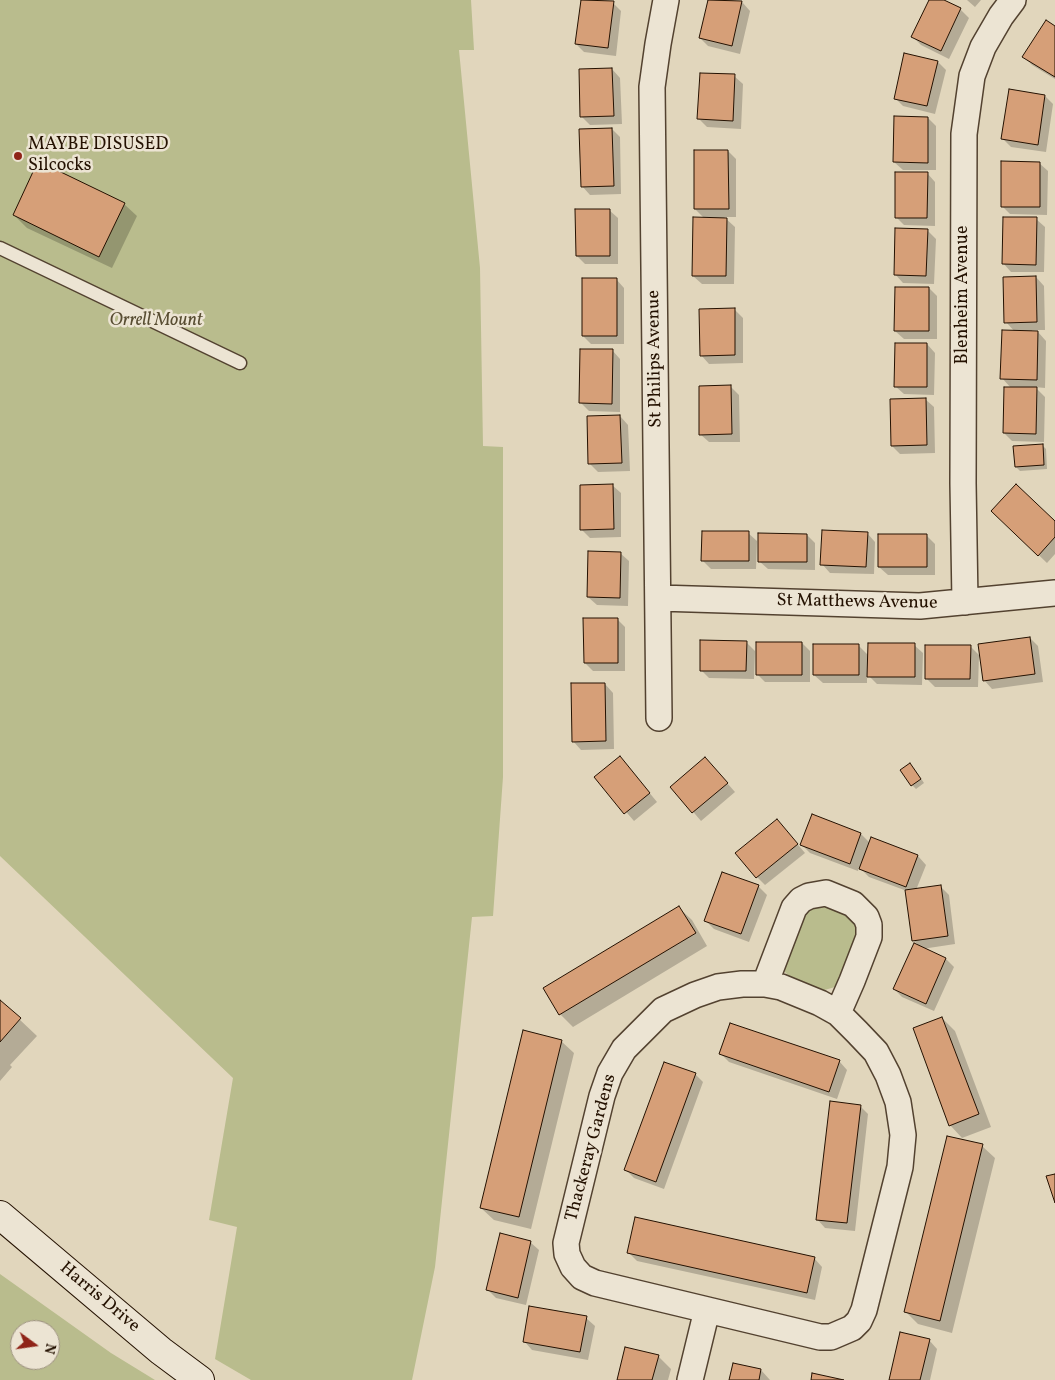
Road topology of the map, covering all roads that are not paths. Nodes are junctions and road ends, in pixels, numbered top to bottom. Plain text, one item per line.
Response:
1 (666, 0) edge
2 (1013, 0) edge
3 (0, 248) edge
4 (240, 363) dead end
5 (1055, 593) edge
6 (659, 598) junction
7 (965, 602) junction
8 (659, 718) dead end
9 (765, 984) junction
10 (838, 1013) junction
11 (0, 1215) edge
12 (707, 1310) junction
13 (200, 1380) edge
14 (690, 1380) edge

1 - 6 street, St Philips Avenue
2 - 7 street, Blenheim Avenue
3 - 4 lane
5 - 7 street, St Matthews Avenue
6 - 7 street, St Matthews Avenue
6 - 8 street, St Philips Avenue
9 - 10 street, Thackeray Gardens
9 - 10 street
9 - 12 street, Thackeray Gardens
10 - 12 street, Thackeray Gardens
11 - 13 street, Harris Drive
12 - 14 street

